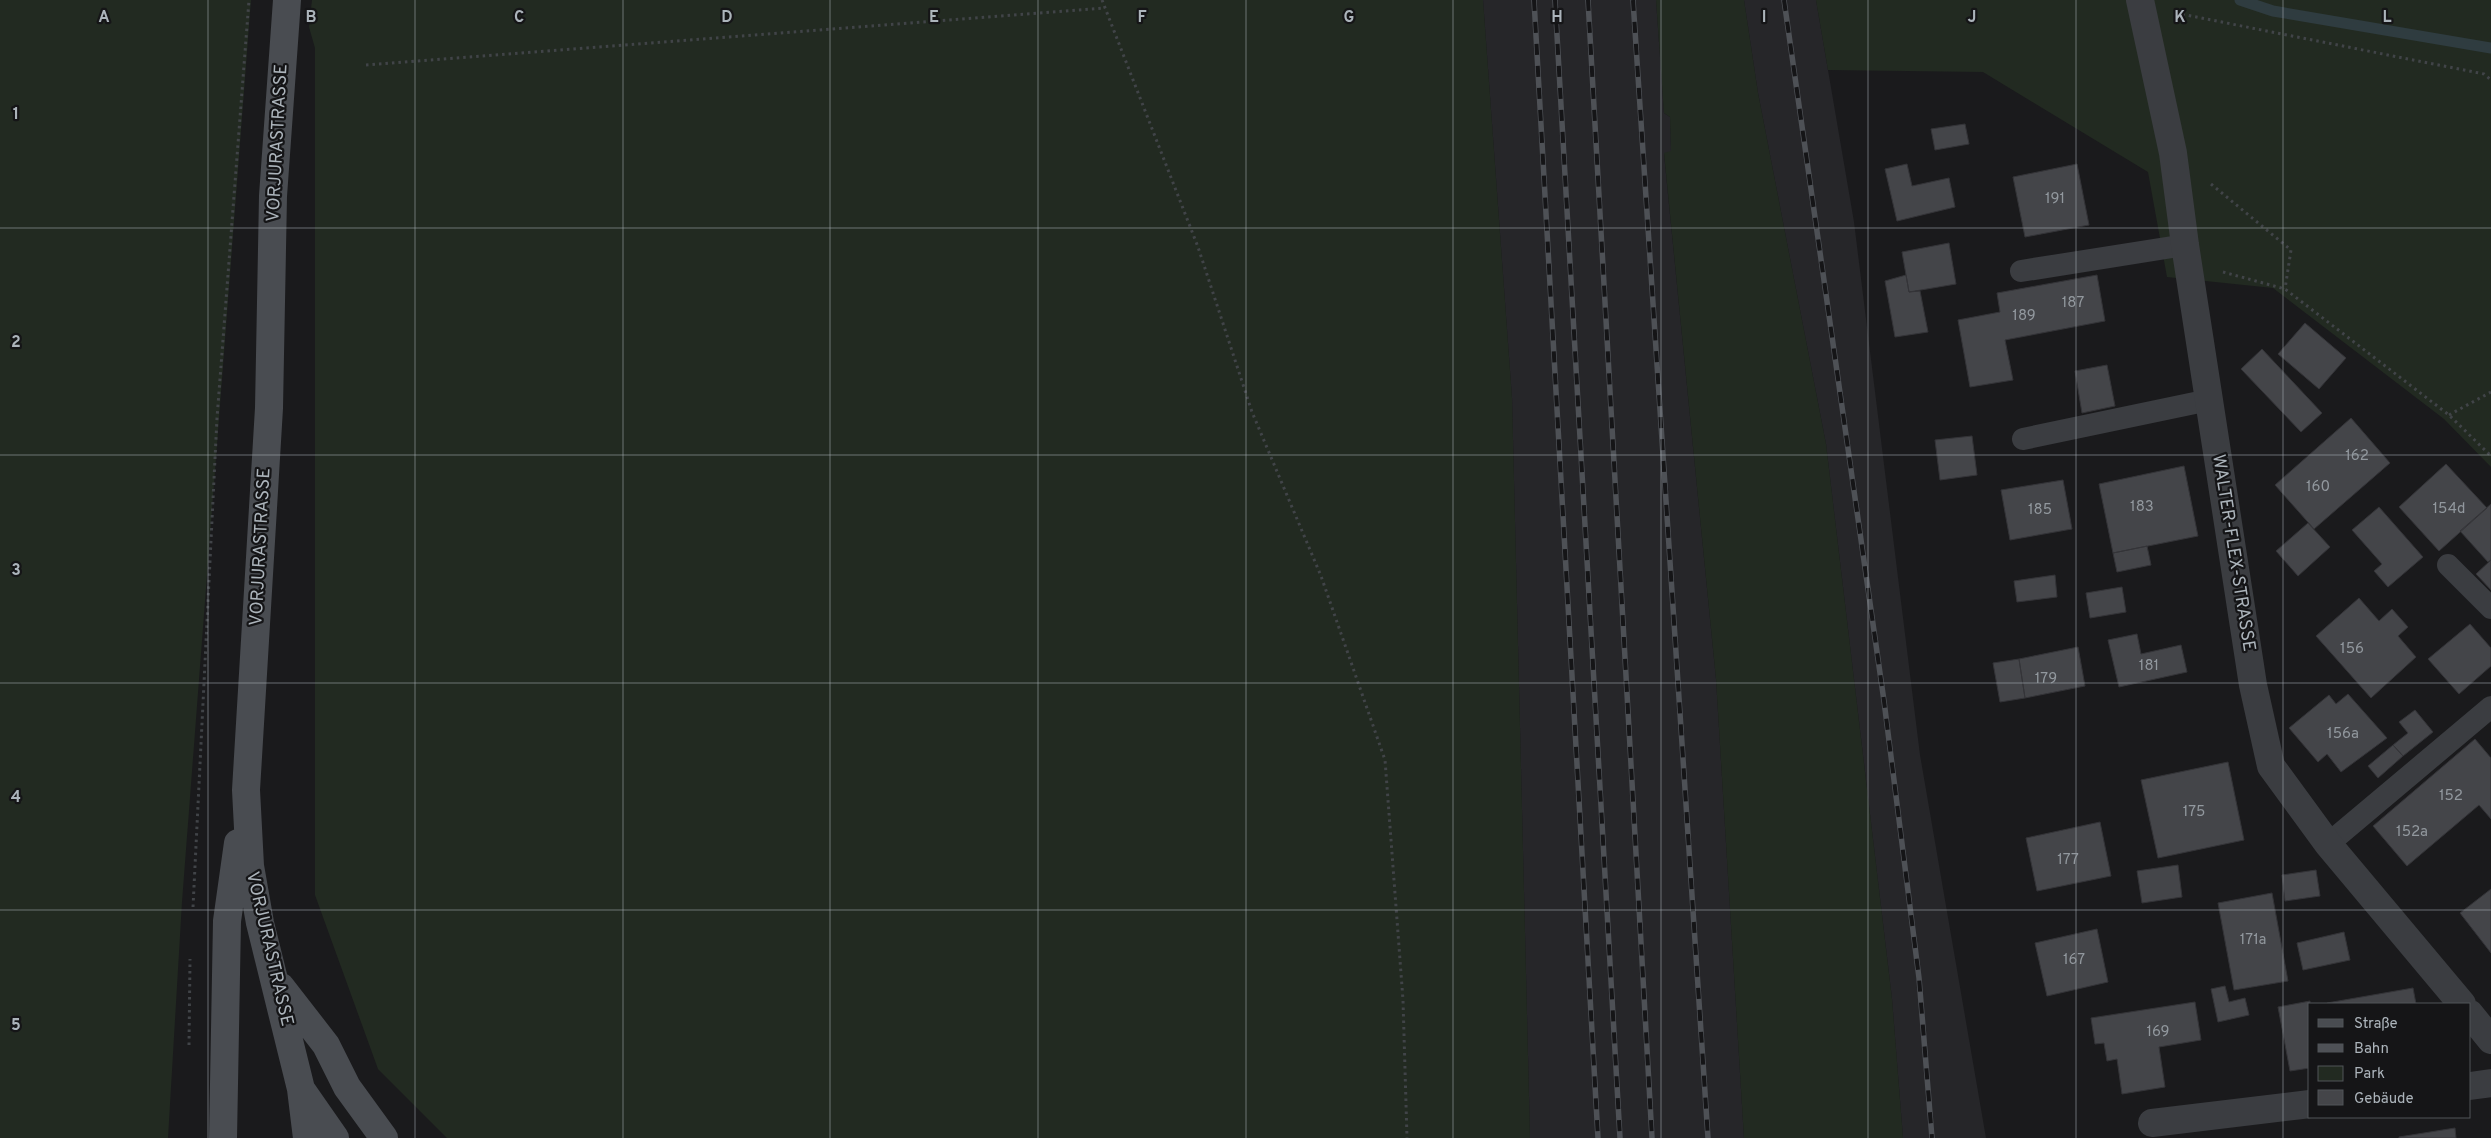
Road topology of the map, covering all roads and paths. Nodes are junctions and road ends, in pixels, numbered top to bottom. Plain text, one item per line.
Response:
1 (249, 0) edge
2 (287, 0) edge
3 (1102, 0) edge
4 (2141, 3) edge
5 (1105, 8) junction
6 (366, 65) dead end
7 (2491, 80) edge
8 (2173, 153) junction
9 (2185, 245) junction
10 (2021, 271) dead end
11 (2190, 271) junction
12 (2285, 289) junction
13 (2491, 392) edge
14 (2209, 400) junction
15 (2449, 415) junction
16 (2024, 439) dead end
17 (2491, 456) edge
18 (2448, 565) dead end
19 (2491, 608) edge
20 (2491, 707) edge
21 (246, 790) junction
22 (2328, 844) junction
23 (193, 910) dead end
24 (191, 950) dead end
25 (275, 979) junction
26 (2461, 1003) edge
27 (2471, 1015) edge
28 (2491, 1040) edge
29 (189, 1048) dead end
30 (2491, 1083) edge
31 (2471, 1086) edge
32 (301, 1089) junction
33 (2308, 1104) edge
34 (2152, 1123) dead end
35 (223, 1138) edge
36 (307, 1138) edge
37 (335, 1138) edge
38 (384, 1138) edge
39 (1406, 1138) edge

1 - 23 path
2 - 21 main road, VORJURASTRASSE
3 - 5 path
4 - 7 path
4 - 8 street, WALTER-FLEX-STRASSE
5 - 6 path
5 - 39 path
8 - 9 street, WALTER-FLEX-STRASSE
8 - 12 path
9 - 10 lane
9 - 11 street, WALTER-FLEX-STRASSE
11 - 12 path
11 - 14 street, WALTER-FLEX-STRASSE
12 - 15 path
13 - 15 path
14 - 16 lane
14 - 22 street, WALTER-FLEX-STRASSE
15 - 17 path
18 - 19 lane
20 - 22 lane
21 - 25 main road, VORJURASTRASSE
21 - 35 main road
22 - 26 street, WALTER-FLEX-STRASSE
24 - 29 path
25 - 32 main road, VORJURASTRASSE
25 - 38 main road
27 - 28 street
30 - 31 street
32 - 36 main road, VORJURASTRASSE
32 - 37 main road, VORJURASTRASSE
33 - 34 street

